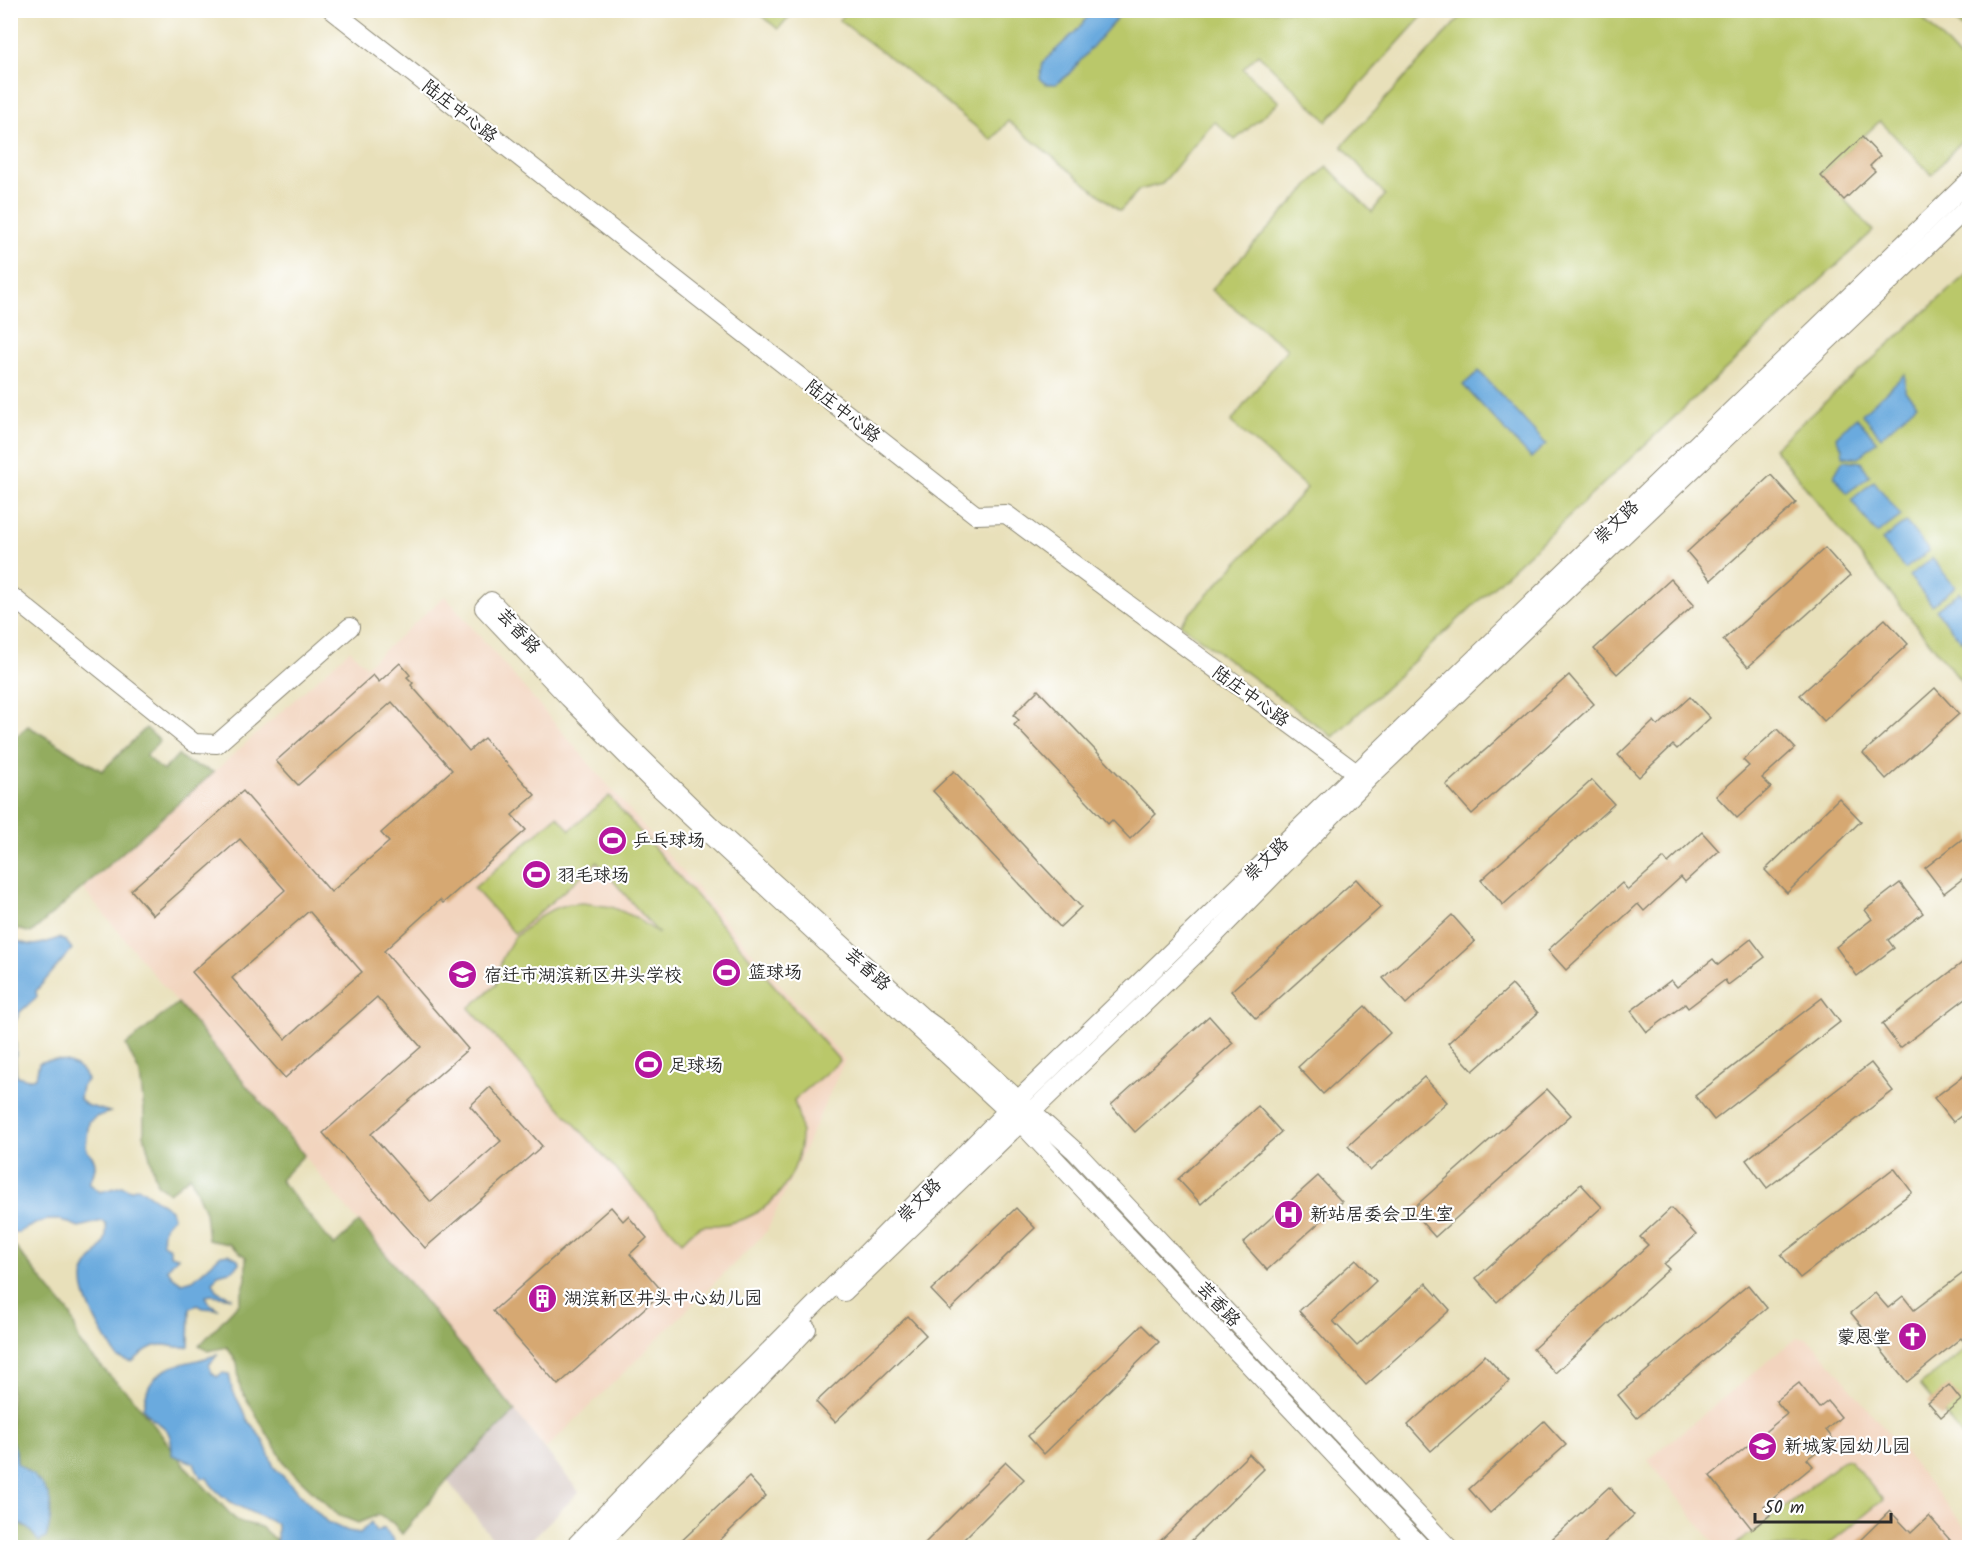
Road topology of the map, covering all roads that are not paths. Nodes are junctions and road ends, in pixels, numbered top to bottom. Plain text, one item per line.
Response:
1 (332, 10) edge
2 (1970, 180) edge
3 (1970, 205) edge
4 (10, 595) edge
5 (350, 627) dead end
6 (1363, 774) junction
7 (1020, 1112) junction
8 (573, 1548) edge
9 (596, 1548) edge
10 (1422, 1548) edge
11 (1449, 1548) edge

1 - 6 street, 陆庄中心路
2 - 6 street, 崇文路
3 - 6 street, 崇文路
4 - 5 street
6 - 7 street, 崇文路
7 - 7 street, 芸香路
7 - 8 street, 崇文路
7 - 9 street, 崇文路
7 - 10 street, 芸香路
7 - 11 street, 芸香路

